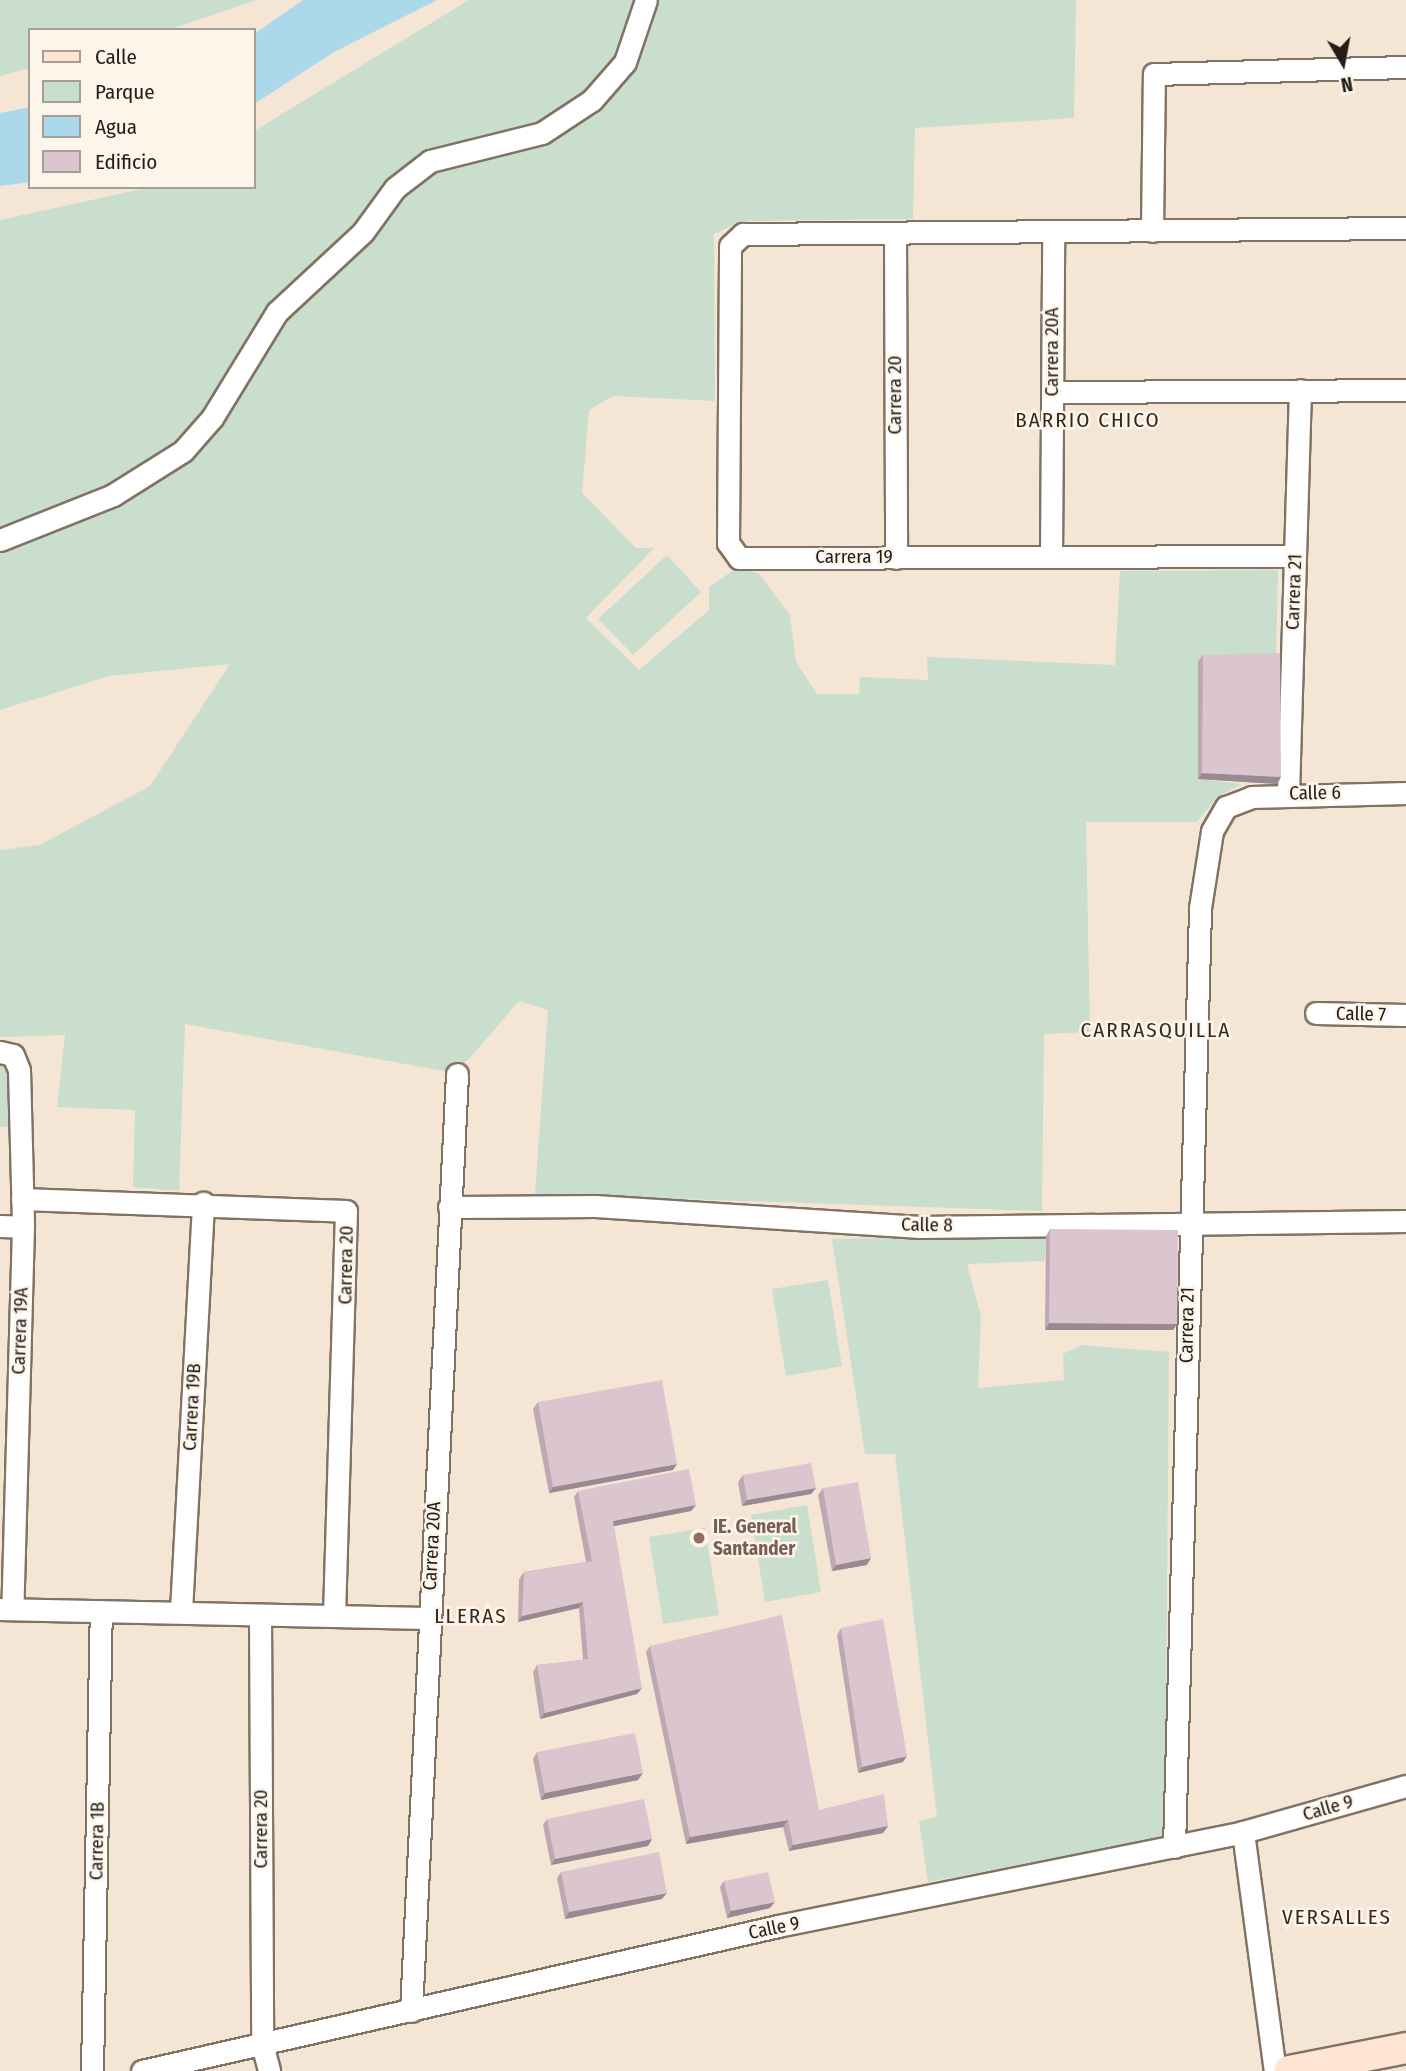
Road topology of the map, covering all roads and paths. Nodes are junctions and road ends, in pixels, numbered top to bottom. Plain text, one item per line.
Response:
1 (646, 0) edge
2 (1406, 67) edge
3 (1406, 228) edge
4 (1152, 231) junction
5 (1053, 232) junction
6 (895, 233) junction
7 (1300, 390) junction
8 (1406, 390) edge
9 (1052, 392) junction
10 (0, 540) edge
11 (1051, 556) junction
12 (1295, 556) junction
13 (896, 558) junction
14 (1288, 793) junction
15 (1406, 793) edge
16 (1226, 807) joint
17 (1316, 1013) dead end
18 (1406, 1015) edge
19 (7, 1054) edge
20 (457, 1074) dead end
21 (22, 1199) junction
22 (203, 1203) junction
23 (449, 1207) junction
24 (1406, 1221) edge
25 (1190, 1222) junction
26 (0, 1226) edge
27 (23, 1227) junction
28 (8, 1422) edge
29 (6, 1609) edge
30 (101, 1611) junction
31 (181, 1611) junction
32 (334, 1613) junction
33 (260, 1615) junction
34 (428, 1618) junction
35 (1406, 1786) edge
36 (1243, 1832) junction
37 (1174, 1847) junction
38 (411, 2011) junction
39 (262, 2043) junction
40 (1406, 2048) edge
41 (92, 2071) edge
42 (142, 2071) edge
43 (269, 2071) edge
44 (1275, 2071) edge
45 (1289, 2071) edge

1 - 10 street
2 - 4 street
3 - 4 street
4 - 5 street
5 - 6 street
5 - 9 street, Carrera 20A
6 - 13 street, Carrera 20
6 - 13 street, Carrera 19
7 - 8 street
7 - 9 street
7 - 12 street, Carrera 21
9 - 11 street, Carrera 20A
11 - 12 street, Carrera 19
11 - 13 street, Carrera 19
12 - 14 street, Carrera 21
14 - 15 street, Calle 6
14 - 16 street, Calle 6
16 - 25 street, Carrera 21
17 - 18 street, Calle 7
19 - 21 street, Carrera 19A
20 - 23 street, Carrera 20A
21 - 22 street
21 - 27 street, Carrera 19A
22 - 31 street, Carrera 19B
22 - 32 street, Carrera 20
23 - 25 street, Calle 8
23 - 34 street, Carrera 20A
24 - 25 street, Calle 8
25 - 37 street, Carrera 21
26 - 27 street
27 - 28 street, Carrera 19A
28 - 29 street, Carrera 19A
29 - 30 street
30 - 31 street
30 - 41 street, Carrera 1B
31 - 33 street
32 - 33 street
32 - 34 street
33 - 39 street, Carrera 20
34 - 38 street, Carrera 20A
35 - 36 street, Calle 9
36 - 37 street, Calle 9
36 - 44 street
37 - 38 street, Calle 9
38 - 39 street, Calle 9
39 - 42 street, Calle 9
39 - 43 street, Carrera 20
40 - 45 street

